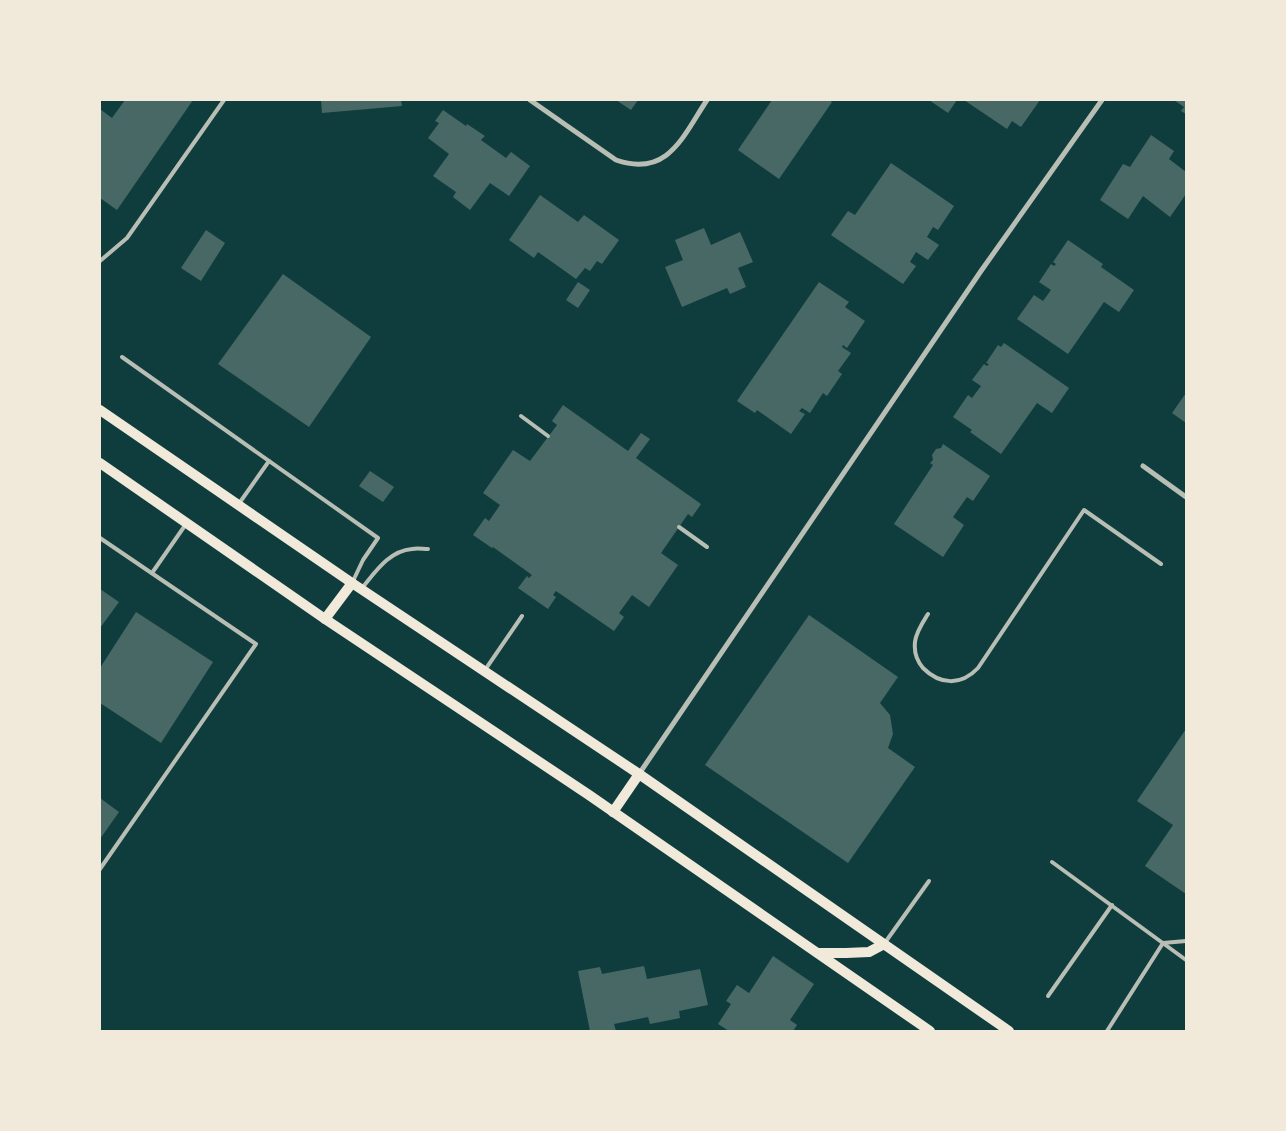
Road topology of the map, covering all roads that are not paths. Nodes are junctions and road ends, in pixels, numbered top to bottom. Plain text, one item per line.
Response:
1 (224, 100) edge
2 (530, 100) edge
3 (707, 100) edge
4 (1102, 100) edge
5 (100, 261) edge
6 (122, 357) dead end
7 (100, 410) edge
8 (521, 416) dead end
9 (548, 436) dead end
10 (269, 461) junction
11 (100, 463) edge
12 (1143, 466) dead end
13 (1186, 497) edge
14 (238, 505) junction
15 (186, 524) junction
16 (679, 527) dead end
17 (100, 538) edge
18 (707, 547) dead end
19 (428, 550) dead end
20 (1161, 564) dead end
21 (152, 573) junction
22 (357, 586) junction
23 (928, 614) dead end
24 (522, 616) dead end
25 (325, 619) junction
26 (484, 670) junction
27 (639, 774) junction
28 (613, 812) junction
29 (1052, 862) dead end
30 (100, 869) edge
31 (930, 881) dead end
32 (1112, 905) junction
33 (1186, 940) edge
34 (1163, 943) junction
35 (884, 944) junction
36 (817, 952) junction
37 (1186, 960) edge
38 (1048, 996) dead end
39 (930, 1031) edge
40 (1009, 1031) edge
41 (1107, 1031) edge

1 - 5 lane
2 - 3 street
4 - 27 street
6 - 10 lane
7 - 14 main road
8 - 9 lane
10 - 14 lane
10 - 22 lane
11 - 15 main road
12 - 13 street
14 - 22 main road
15 - 21 lane
15 - 25 main road
16 - 18 lane
17 - 21 lane
19 - 22 lane
20 - 23 lane
21 - 30 lane
22 - 25 main road
22 - 26 main road
24 - 26 lane
25 - 28 main road
26 - 27 main road
27 - 28 main road
27 - 35 main road
28 - 36 main road
29 - 32 lane
31 - 35 lane
32 - 34 lane
32 - 38 lane
33 - 34 lane
34 - 37 lane
34 - 41 lane
35 - 36 main road
35 - 40 main road
36 - 39 main road

